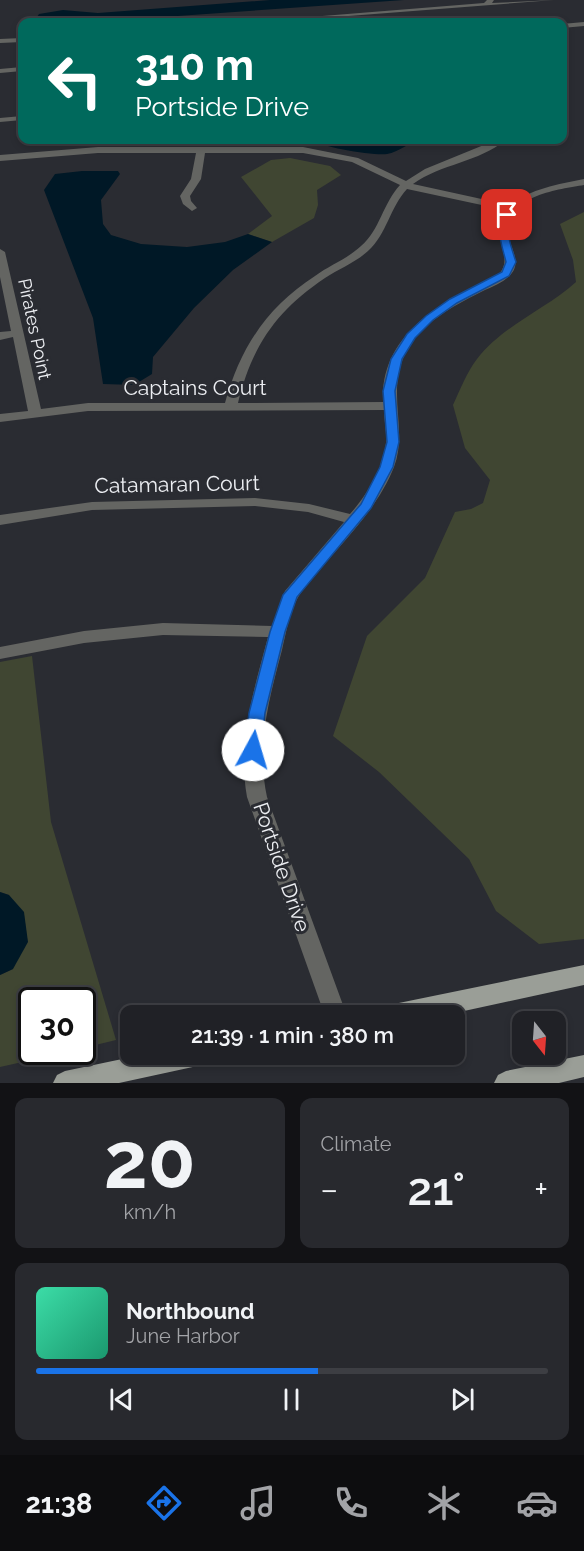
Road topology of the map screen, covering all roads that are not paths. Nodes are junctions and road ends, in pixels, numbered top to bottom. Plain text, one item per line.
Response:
1 (551, 0) edge
2 (489, 2) edge
3 (298, 18) edge
4 (580, 25) edge
5 (584, 30) edge
6 (0, 40) edge
7 (18, 40) edge
8 (18, 69) edge
9 (0, 71) edge
10 (18, 118) edge
11 (0, 120) edge
12 (492, 144) edge
13 (201, 151) junction
14 (0, 158) edge
15 (584, 182) edge
16 (406, 185) junction
17 (192, 208) dead end
18 (513, 209) junction
19 (0, 252) edge
20 (2, 268) edge
21 (18, 333) junction
22 (0, 336) edge
23 (390, 406) junction
24 (230, 407) junction
25 (35, 413) junction
26 (0, 418) edge
27 (0, 520) edge
28 (354, 520) junction
29 (278, 632) junction
30 (0, 653) edge
31 (584, 975) edge
32 (332, 1005) edge
33 (441, 1005) edge
34 (150, 1065) edge
35 (584, 1066) edge
36 (64, 1083) edge
37 (506, 1083) edge

1 - 2 street
2 - 3 street
4 - 5 street
6 - 7 street
8 - 9 street
10 - 11 street
12 - 16 street
13 - 14 street
13 - 16 street
13 - 17 street
15 - 18 street
16 - 18 street
16 - 24 street
18 - 23 street, Portside Drive
19 - 20 street, Pirates Point
20 - 21 street, Pirates Point
21 - 22 street
21 - 25 street, Pirates Point
23 - 24 street, Captains Court
23 - 28 street, Portside Drive
24 - 25 street, Captains Court
25 - 26 street, Captains Court
27 - 28 street, Catamaran Court
28 - 29 street, Portside Drive
29 - 30 street
29 - 32 street, Portside Drive
31 - 33 main road
34 - 36 main road
35 - 37 main road

